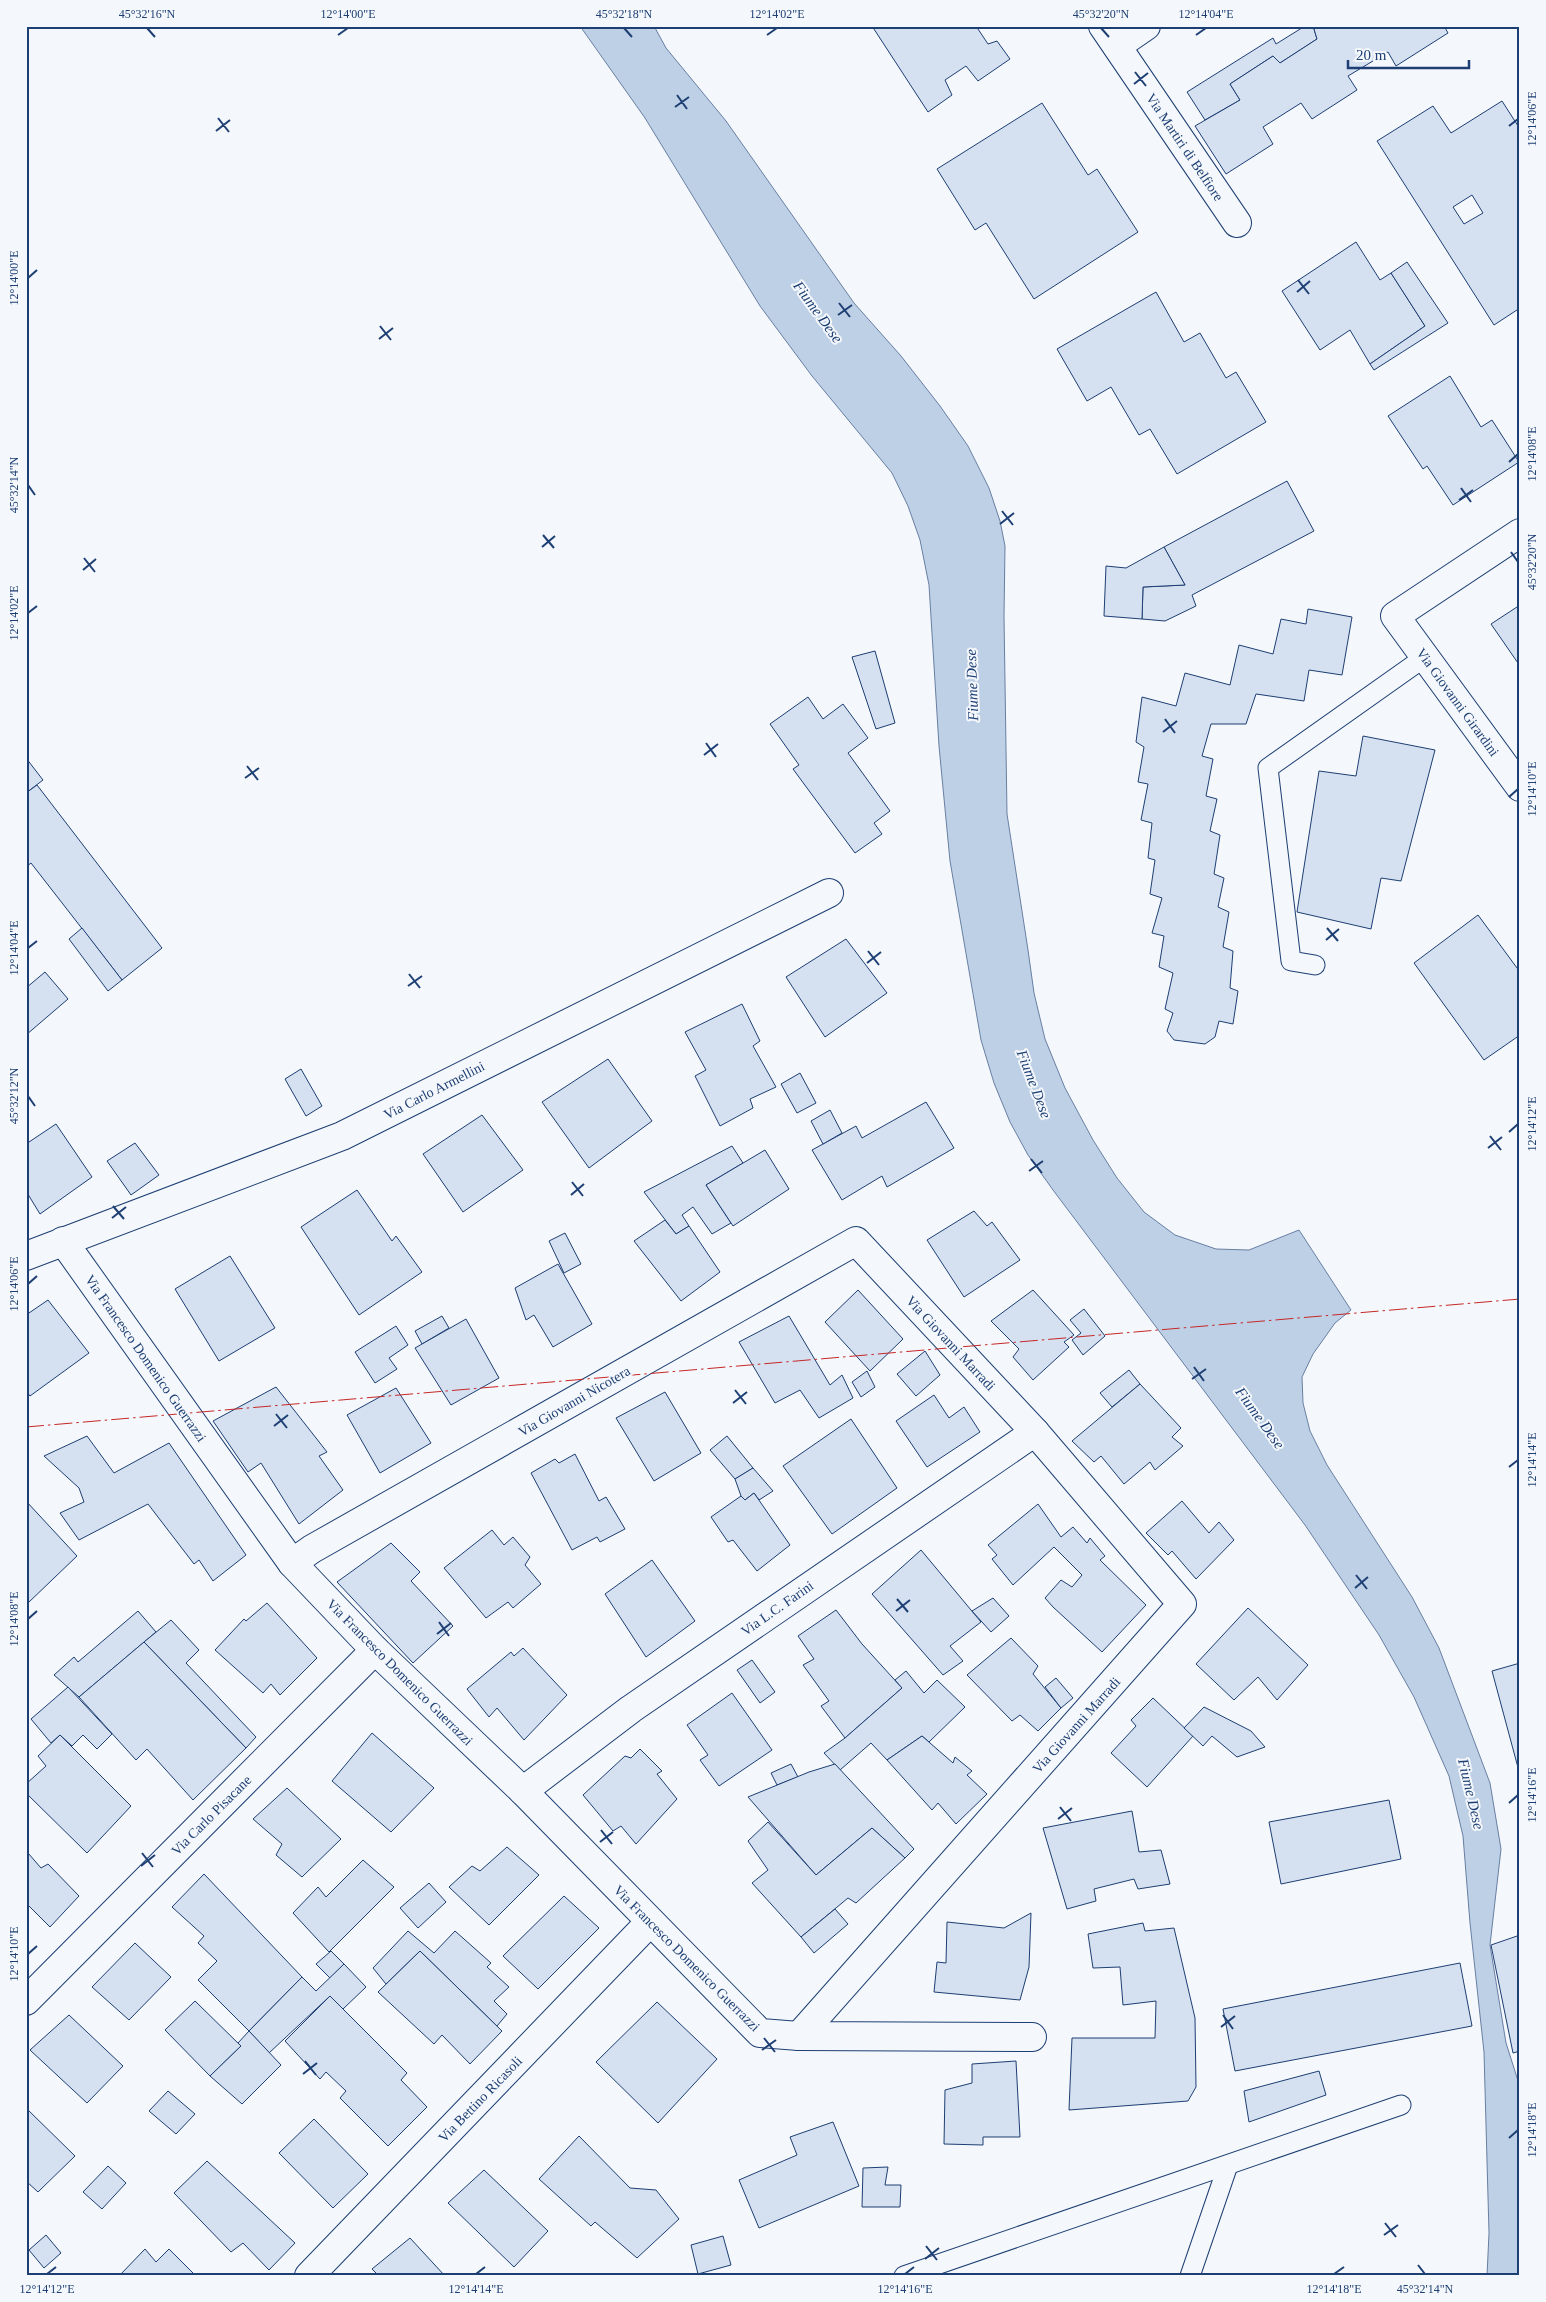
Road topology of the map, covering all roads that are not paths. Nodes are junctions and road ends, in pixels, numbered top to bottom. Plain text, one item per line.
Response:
1 (1146, 26) edge
2 (1110, 36) edge
3 (1237, 223) dead end
4 (1520, 533) edge
5 (1425, 657) junction
6 (1520, 787) edge
7 (829, 893) dead end
8 (1316, 965) dead end
9 (63, 1240) junction
10 (856, 1241) joint
11 (26, 1256) edge
12 (1034, 1432) junction
13 (292, 1563) junction
14 (375, 1650) junction
15 (523, 1791) junction
16 (650, 1922) junction
17 (26, 2001) edge
18 (799, 2036) junction
19 (1032, 2037) dead end
20 (1401, 2105) dead end
21 (1228, 2165) junction
22 (309, 2276) edge
23 (904, 2276) edge
24 (1190, 2276) edge

1 - 2 street, Via Martiri di Belfiore
2 - 3 street, Via Martiri di Belfiore
4 - 5 street, Via Giovanni Girardini
5 - 6 street, Via Giovanni Girardini
5 - 8 lane
7 - 9 street, Via Carlo Armellini
9 - 11 street, Via Carlo Armellini
9 - 13 street, Via Francesco Domenico Guerrazzi
10 - 12 street, Via Giovanni Marradi
10 - 13 street, Via Giovanni Nicotera
12 - 15 street, Via L.C. Farini
12 - 18 street, Via Giovanni Marradi
13 - 14 street, Via Francesco Domenico Guerrazzi
14 - 15 street, Via Francesco Domenico Guerrazzi
14 - 17 street, Via Carlo Pisacane
15 - 16 street, Via Francesco Domenico Guerrazzi
16 - 18 street, Via Francesco Domenico Guerrazzi
16 - 22 street, Via Bettino Ricasoli
18 - 19 street
20 - 21 lane
21 - 23 lane
21 - 24 lane

